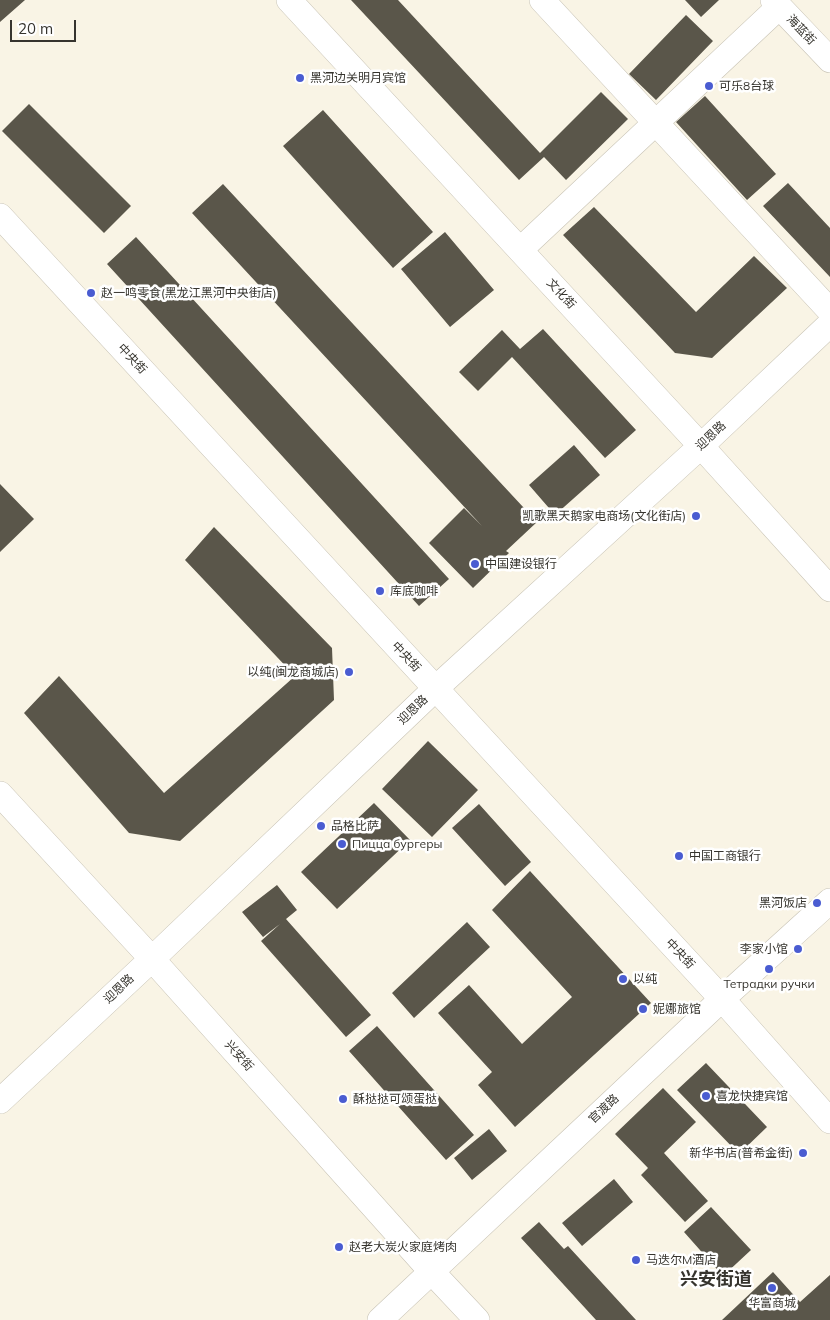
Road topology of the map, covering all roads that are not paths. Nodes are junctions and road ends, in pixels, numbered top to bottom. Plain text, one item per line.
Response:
1 (289, 0) edge
2 (542, 0) edge
3 (776, 4) edge
4 (830, 60) edge
5 (656, 123) junction
6 (0, 216) edge
7 (520, 250) junction
8 (830, 311) edge
9 (830, 324) edge
10 (701, 446) junction
11 (830, 589) edge
12 (435, 689) junction
13 (0, 794) edge
14 (830, 901) edge
15 (152, 959) junction
16 (722, 999) junction
17 (0, 1101) edge
18 (830, 1121) edge
19 (431, 1271) junction
20 (380, 1320) edge
21 (477, 1320) edge

1 - 7 street, 文化街
2 - 5 street
3 - 4 street, 海蓝街
3 - 5 street
5 - 7 street
5 - 8 street
6 - 12 street, 中央街
7 - 10 street, 文化街
9 - 10 street, 迎恩路
10 - 11 street, 文化街
10 - 12 street, 迎恩路
12 - 15 street, 迎恩路
12 - 16 street, 中央街
13 - 15 street, 兴安街
14 - 16 street, 官渡路
15 - 17 street, 迎恩路
15 - 19 street, 兴安街
16 - 18 street, 中央街
16 - 19 street, 官渡路
19 - 20 street, 官渡路
19 - 21 street, 兴安街

